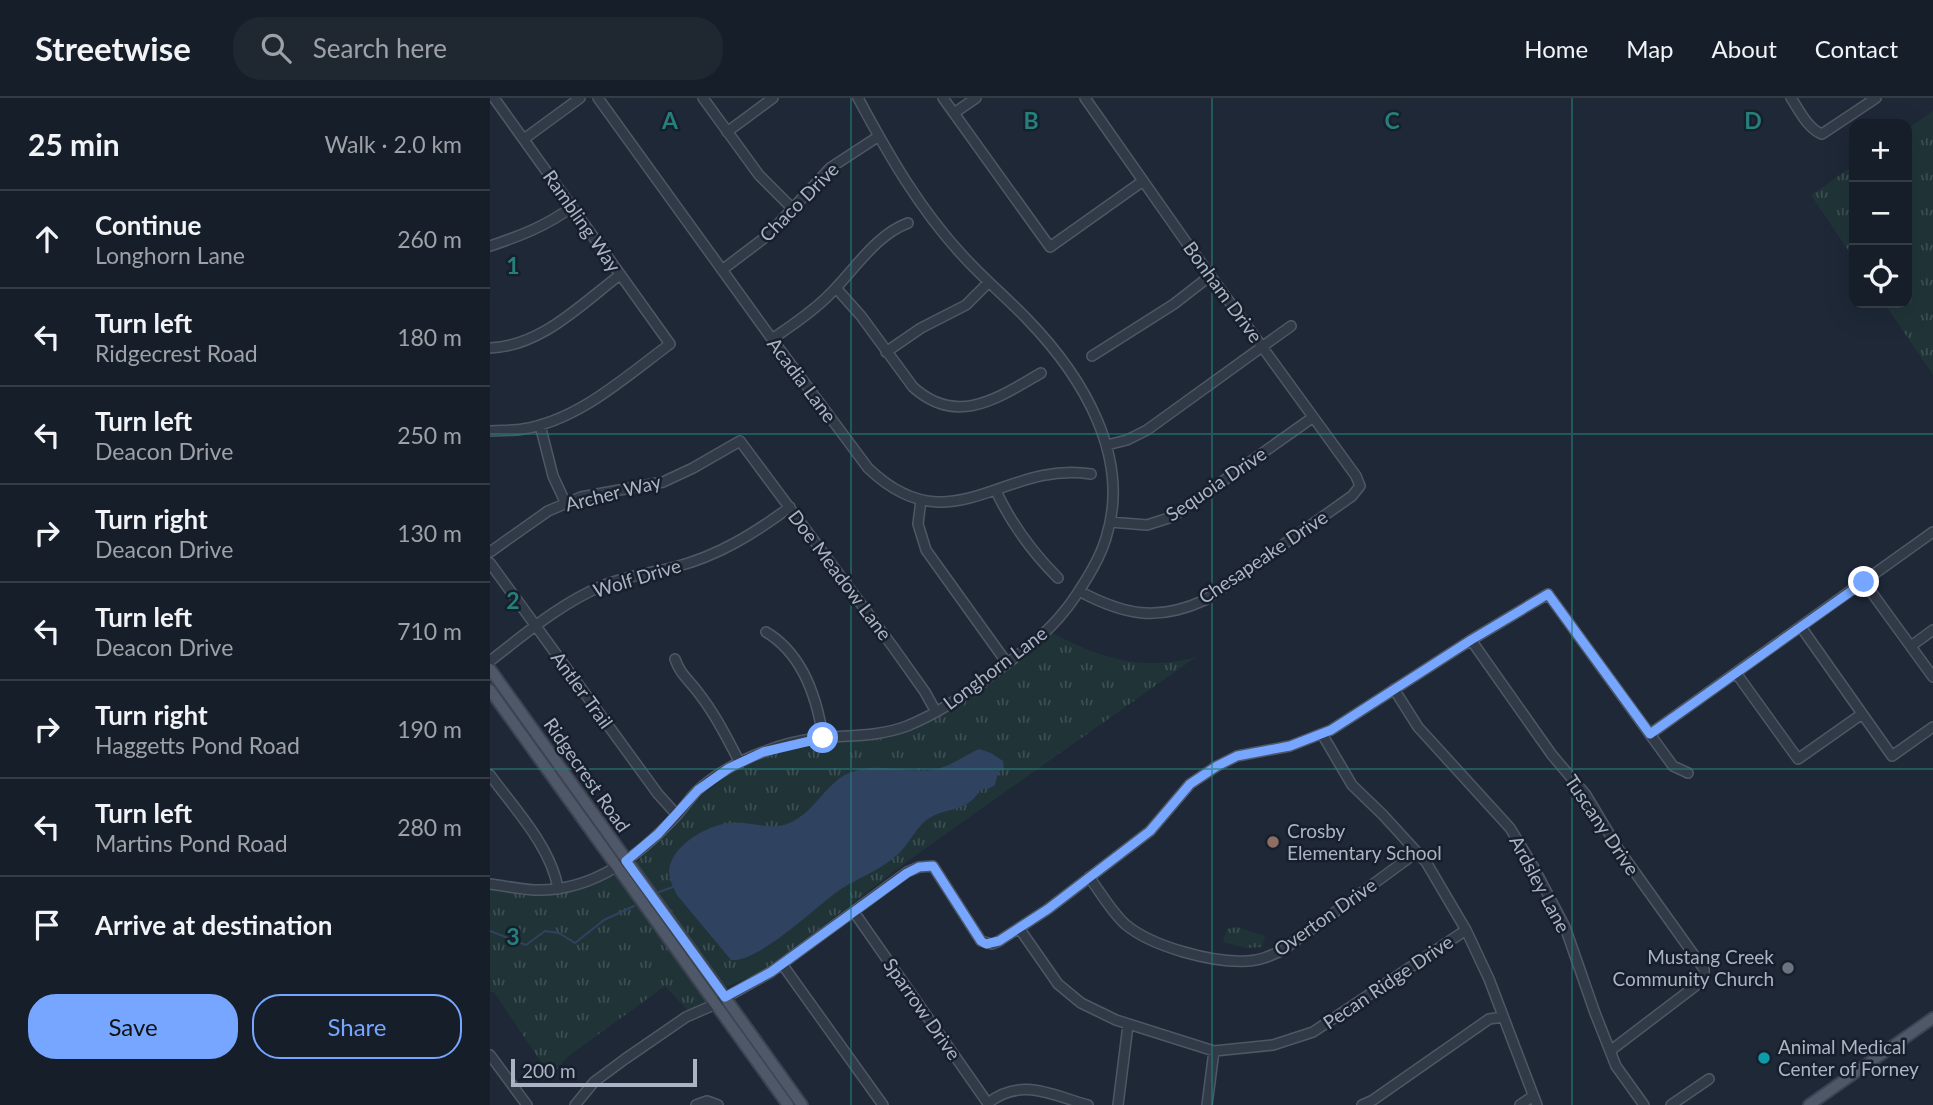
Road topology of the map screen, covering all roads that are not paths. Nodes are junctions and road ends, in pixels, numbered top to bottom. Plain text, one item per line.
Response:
1 (494, 98) edge
2 (580, 98) edge
3 (598, 98) edge
4 (702, 98) edge
5 (773, 98) edge
6 (858, 98) edge
7 (943, 98) edge
8 (976, 98) edge
9 (1085, 98) edge
10 (1791, 98) edge
11 (1876, 98) edge
12 (954, 113) junction
13 (727, 132) junction
14 (878, 136) junction
15 (524, 139) junction
16 (1143, 181) junction
17 (572, 207) junction
18 (792, 208) junction
19 (908, 223) dead end
20 (490, 246) edge
21 (722, 270) junction
22 (620, 275) junction
23 (1210, 276) junction
24 (989, 282) junction
25 (836, 288) junction
26 (1291, 326) dead end
27 (772, 340) junction
28 (1263, 347) junction
29 (490, 348) edge
30 (886, 352) junction
31 (1092, 355) dead end
32 (1041, 373) dead end
33 (1312, 418) junction
34 (540, 425) junction
35 (490, 431) edge
36 (740, 441) joint
37 (1107, 444) junction
38 (1091, 474) dead end
39 (1360, 486) joint
40 (996, 491) junction
41 (921, 500) junction
42 (565, 504) junction
43 (790, 508) junction
44 (1110, 522) junction
45 (1933, 533) edge
46 (490, 552) edge
47 (490, 563) edge
48 (1058, 578) dead end
49 (1864, 582) junction
50 (1079, 591) junction
51 (536, 626) junction
52 (1801, 627) junction
53 (1933, 630) edge
54 (766, 632) dead end
55 (1471, 640) junction
56 (1910, 646) junction
57 (675, 659) dead end
58 (490, 661) edge
59 (1007, 663) junction
60 (490, 669) edge
61 (1736, 673) junction
62 (1933, 677) edge
63 (1394, 689) junction
64 (490, 690) edge
65 (936, 712) junction
66 (1862, 713) junction
67 (1933, 727) edge
68 (1322, 734) junction
69 (1650, 734) junction
70 (823, 738) junction
71 (740, 763) junction
72 (1688, 773) dead end
73 (490, 775) edge
74 (677, 815) junction
75 (1417, 852) junction
76 (622, 864) junction
77 (1090, 877) junction
78 (490, 884) edge
79 (558, 888) junction
80 (854, 912) junction
81 (1019, 928) junction
82 (1466, 930) junction
83 (782, 964) junction
84 (720, 1000) junction
85 (1503, 1017) junction
86 (1933, 1018) edge
87 (1128, 1025) junction
88 (1214, 1051) junction
89 (1610, 1051) junction
90 (490, 1055) edge
91 (1709, 1079) dead end
92 (1535, 1100) edge
93 (989, 1104) edge
94 (527, 1105) edge
95 (575, 1105) edge
96 (696, 1105) edge
97 (718, 1105) edge
98 (788, 1105) edge
99 (802, 1105) edge
100 (883, 1105) edge
101 (1088, 1105) edge
102 (1118, 1105) edge
103 (1207, 1105) edge
104 (1363, 1105) edge
105 (1520, 1105) edge
106 (1644, 1105) edge
107 (1671, 1105) edge
108 (1809, 1105) edge

1 - 15 street, Rambling Way
2 - 15 street
3 - 21 street, Acadia Lane
4 - 13 street
5 - 13 street
6 - 14 street, Longhorn Lane
7 - 12 street
8 - 12 street
9 - 16 street, Bonham Drive
10 - 11 street
12 - 16 street
13 - 18 street
14 - 18 street, Chaco Drive
14 - 24 street, Longhorn Lane
15 - 17 street, Rambling Way
16 - 23 street, Bonham Drive
17 - 20 street
17 - 22 street, Rambling Way
18 - 21 street, Chaco Drive
19 - 25 street
21 - 27 street, Acadia Lane
22 - 29 street
22 - 34 street, Rambling Way
23 - 28 street, Bonham Drive
23 - 31 street
24 - 30 street
24 - 37 street, Longhorn Lane
25 - 27 street
25 - 30 street
26 - 28 street
27 - 41 street, Acadia Lane
28 - 33 street, Bonham Drive
28 - 37 street
30 - 32 street
33 - 39 street, Bonham Drive
33 - 44 street, Sequoia Drive
34 - 35 street
34 - 42 street
36 - 42 street, Archer Way
36 - 43 street, Doe Meadow Lane
37 - 44 street, Longhorn Lane
38 - 40 street, Acadia Lane
39 - 50 street, Chesapeake Drive
40 - 41 street, Acadia Lane
40 - 48 street
41 - 59 street
42 - 46 street, Archer Way
43 - 51 street, Wolf Drive
43 - 65 street, Doe Meadow Lane
44 - 50 street, Longhorn Lane
45 - 49 street
47 - 51 street, Antler Trail
49 - 52 street
49 - 56 street
50 - 59 street, Longhorn Lane
51 - 58 street, Wolf Drive
51 - 74 street, Antler Trail
52 - 61 street
52 - 66 street
53 - 56 street
54 - 70 street
55 - 63 street
55 - 69 street
55 - 89 street, Tuscany Drive
56 - 62 street
57 - 71 street
59 - 65 street, Longhorn Lane
60 - 76 main road, Ridgecrest Road
61 - 66 street
61 - 69 street
63 - 68 street
63 - 89 street, Ardsley Lane
64 - 76 main road, Ridgecrest Road
65 - 70 street, Longhorn Lane
66 - 67 street
68 - 75 street
68 - 77 street
69 - 72 street
70 - 71 street, Longhorn Lane
71 - 74 street, Longhorn Lane
73 - 79 street
74 - 76 street, Longhorn Lane
75 - 77 street, Overton Drive
75 - 82 street
76 - 79 street, Longhorn Lane
76 - 84 main road, Ridgecrest Road
77 - 81 street
78 - 79 street, Longhorn Lane
80 - 81 street
80 - 83 street
80 - 93 street, Sparrow Drive
81 - 87 street, Pecan Ridge Drive
82 - 85 street
82 - 88 street, Pecan Ridge Drive
83 - 84 street
83 - 100 street
84 - 95 street
84 - 98 main road, Ridgecrest Road
84 - 99 main road, Ridgecrest Road
85 - 92 street
85 - 104 street
86 - 108 main road
87 - 88 street, Pecan Ridge Drive
87 - 102 street
88 - 103 street
89 - 106 street, Ardsley Lane
90 - 94 street
91 - 107 street
92 - 105 street
93 - 101 street
96 - 97 street

